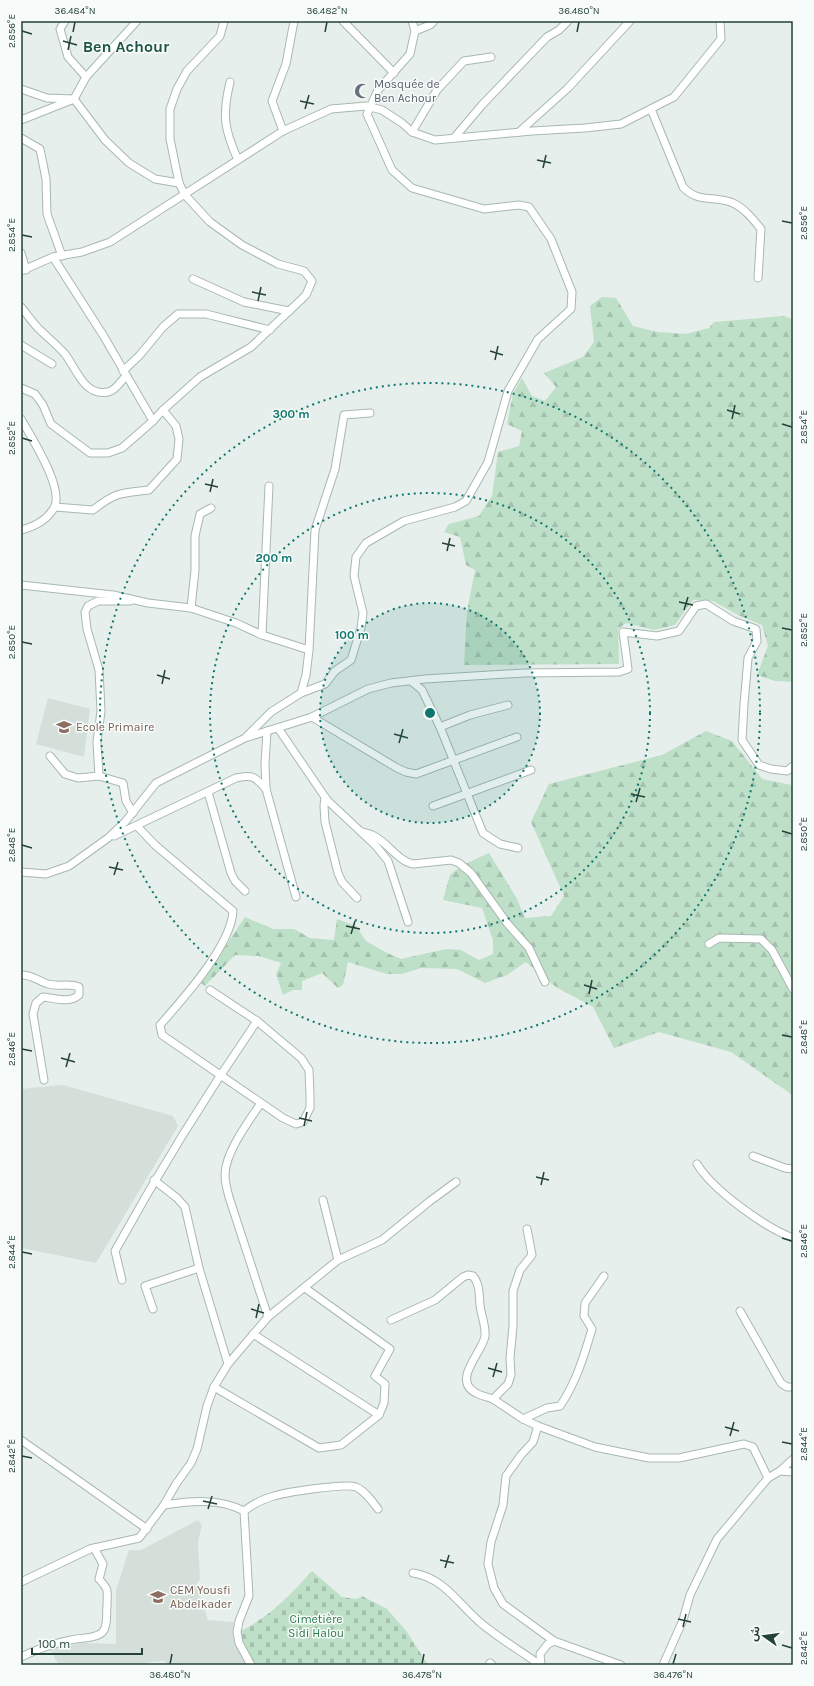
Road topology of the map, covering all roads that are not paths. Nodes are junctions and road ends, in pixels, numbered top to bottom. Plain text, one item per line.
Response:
1 (65, 21) edge
2 (137, 21) edge
3 (224, 21) edge
4 (294, 21) edge
5 (343, 21) edge
6 (412, 21) edge
7 (434, 21) edge
8 (568, 21) edge
9 (630, 21) edge
10 (720, 21) edge
11 (415, 31) junction
12 (491, 57) dead end
13 (394, 73) junction
14 (86, 78) junction
15 (230, 82) dead end
16 (21, 89) edge
17 (74, 99) junction
18 (370, 107) junction
19 (651, 109) junction
20 (21, 120) edge
21 (283, 131) junction
22 (412, 132) junction
23 (519, 132) junction
24 (21, 138) edge
25 (454, 138) junction
26 (238, 160) junction
27 (179, 183) junction
28 (185, 194) junction
29 (21, 253) edge
30 (62, 256) junction
31 (53, 257) junction
32 (24, 270) edge
33 (758, 278) dead end
34 (194, 279) dead end
35 (21, 307) edge
36 (289, 311) junction
37 (270, 330) junction
38 (21, 345) edge
39 (52, 364) dead end
40 (124, 374) junction
41 (21, 388) edge
42 (163, 410) junction
43 (370, 413) dead end
44 (21, 420) edge
45 (153, 421) junction
46 (269, 486) dead end
47 (54, 508) junction
48 (212, 508) dead end
49 (21, 530) edge
50 (21, 586) edge
51 (142, 601) junction
52 (192, 608) junction
53 (262, 635) junction
54 (309, 650) junction
55 (411, 682) junction
56 (301, 693) junction
57 (508, 705) dead end
58 (312, 717) junction
59 (440, 727) junction
60 (278, 728) junction
61 (267, 731) junction
62 (517, 737) dead end
63 (245, 738) junction
64 (50, 756) dead end
65 (453, 759) junction
66 (793, 766) edge
67 (531, 770) dead end
68 (99, 776) junction
69 (266, 789) junction
70 (208, 792) junction
71 (467, 793) junction
72 (325, 797) junction
73 (433, 806) dead end
74 (133, 812) junction
75 (136, 826) junction
76 (362, 832) junction
77 (108, 838) junction
78 (518, 848) dead end
79 (21, 872) edge
80 (245, 891) dead end
81 (296, 897) dead end
82 (357, 898) dead end
83 (408, 922) dead end
84 (709, 944) dead end
85 (21, 975) edge
86 (545, 982) dead end
87 (793, 989) edge
88 (210, 990) dead end
89 (257, 1021) junction
90 (220, 1074) junction
91 (44, 1080) dead end
92 (261, 1103) junction
93 (753, 1156) dead end
94 (697, 1164) dead end
95 (793, 1169) edge
96 (154, 1180) junction
97 (456, 1182) dead end
98 (323, 1200) dead end
99 (528, 1229) dead end
100 (793, 1238) edge
101 (338, 1260) junction
102 (200, 1268) junction
103 (604, 1276) dead end
104 (122, 1280) dead end
105 (305, 1288) junction
106 (153, 1309) dead end
107 (740, 1311) dead end
108 (268, 1317) junction
109 (391, 1320) dead end
110 (253, 1334) junction
111 (228, 1364) junction
112 (793, 1387) edge
113 (214, 1388) junction
114 (494, 1399) junction
115 (379, 1415) junction
116 (523, 1419) junction
117 (538, 1426) junction
118 (21, 1440) edge
119 (793, 1459) edge
120 (780, 1471) junction
121 (793, 1472) edge
122 (768, 1478) junction
123 (164, 1505) junction
124 (378, 1508) dead end
125 (244, 1512) junction
126 (147, 1529) junction
127 (94, 1548) junction
128 (413, 1574) dead end
129 (21, 1582) edge
130 (554, 1641) junction
131 (21, 1657) edge
132 (251, 1665) edge
133 (541, 1665) edge
134 (621, 1665) edge
135 (663, 1665) edge

1 - 14 street
2 - 14 street
3 - 27 street
4 - 21 street
5 - 13 street
6 - 11 street
7 - 11 street
8 - 25 street
9 - 23 street
10 - 19 street
11 - 13 street
12 - 22 street
13 - 18 street
14 - 17 street
15 - 26 street
16 - 17 street
17 - 20 street
17 - 27 street
18 - 21 street
18 - 22 street
18 - 56 street
19 - 23 street
19 - 33 street
21 - 26 street
22 - 25 street
23 - 25 street
24 - 30 street
26 - 28 street
27 - 28 street
28 - 30 street
28 - 36 street
29 - 32 street
30 - 31 street
31 - 32 street
31 - 40 street
34 - 36 street
35 - 40 street
36 - 37 street
37 - 40 street
37 - 42 street
38 - 39 street
40 - 45 street
41 - 45 street
42 - 45 street
42 - 47 street
43 - 54 street
44 - 47 street
46 - 53 street
47 - 49 street
48 - 52 street
50 - 51 street
51 - 52 street
51 - 68 street
52 - 53 street
53 - 54 street
54 - 56 street
55 - 58 street
55 - 59 street
55 - 66 street
56 - 63 street
57 - 59 street
58 - 60 street
58 - 65 street
59 - 65 street
60 - 61 street
60 - 72 street
61 - 63 street
61 - 69 street
62 - 65 street
63 - 74 street
64 - 68 street
65 - 71 street
67 - 71 street
68 - 74 street
69 - 70 street
69 - 81 street
70 - 75 street
70 - 80 street
71 - 73 street
71 - 78 street
72 - 76 street
72 - 82 street
74 - 77 street
75 - 77 street
75 - 90 street
76 - 83 street
76 - 86 street
77 - 79 street
84 - 87 street
85 - 91 street
88 - 89 street
89 - 90 street
89 - 92 street
90 - 92 street
90 - 96 street
92 - 108 street
93 - 95 street
94 - 100 street
96 - 102 street
96 - 104 street
97 - 101 street
98 - 101 street
99 - 114 street
101 - 105 street
102 - 106 street
102 - 111 street
103 - 116 street
105 - 108 street
105 - 115 street
107 - 112 street
108 - 110 street
109 - 114 street
110 - 111 street
110 - 115 street
111 - 113 street
113 - 115 street
113 - 123 street
114 - 116 street
116 - 117 street
117 - 122 street
117 - 130 street
118 - 126 street
119 - 120 street
120 - 121 street
120 - 122 street
122 - 135 street
123 - 125 street
123 - 126 street
124 - 125 street
125 - 132 street
126 - 127 street
127 - 129 street
127 - 131 street
128 - 133 street
130 - 133 street
130 - 134 street

